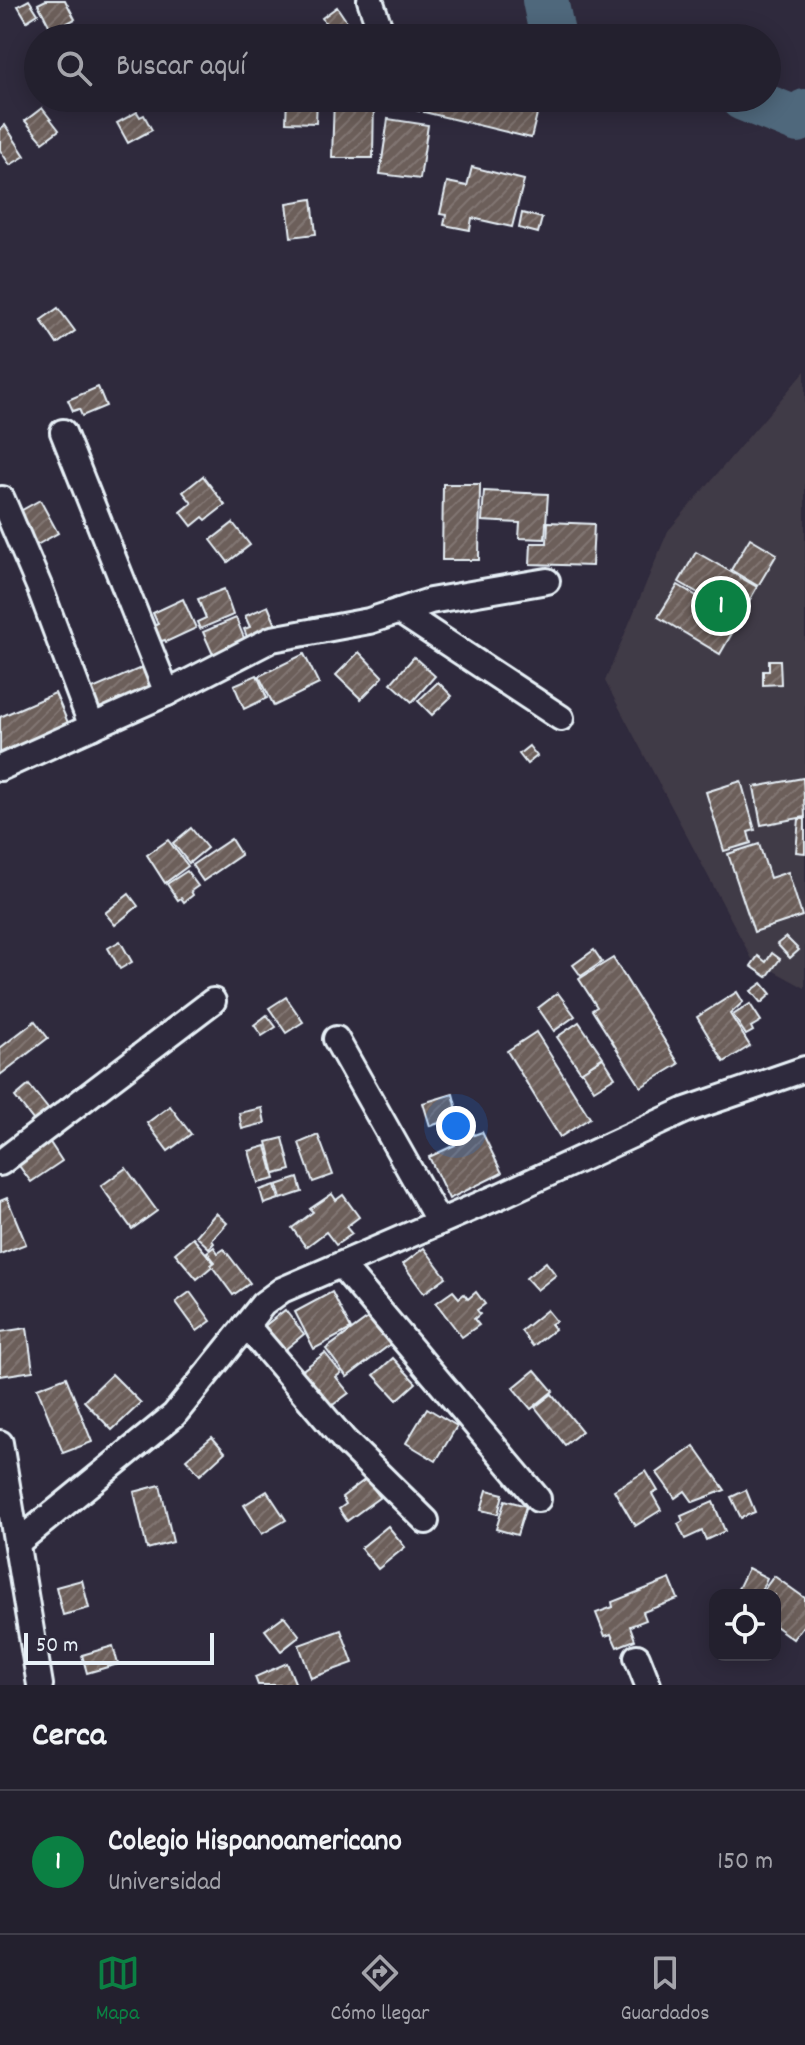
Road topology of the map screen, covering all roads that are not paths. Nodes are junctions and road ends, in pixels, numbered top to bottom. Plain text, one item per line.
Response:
1 (370, 0) edge
2 (378, 24) edge
3 (63, 432) dead end
4 (2, 499) edge
5 (547, 581) dead end
6 (399, 611) junction
7 (167, 693) junction
8 (561, 718) dead end
9 (92, 727) junction
10 (0, 768) edge
11 (213, 1001) dead end
12 (336, 1039) dead end
13 (805, 1069) edge
14 (0, 1163) edge
15 (439, 1222) junction
16 (341, 1265) junction
17 (246, 1325) junction
18 (0, 1443) edge
19 (538, 1499) dead end
20 (426, 1521) dead end
21 (17, 1543) junction
22 (637, 1657) dead end
23 (40, 1685) edge
24 (648, 1685) edge

1 - 2 street
3 - 7 street
4 - 9 street
5 - 6 street
6 - 7 street
6 - 8 street
7 - 9 street
9 - 10 street
11 - 14 street
12 - 15 street
13 - 15 street
15 - 16 street
16 - 17 street
16 - 19 street
17 - 20 street
17 - 21 street
18 - 21 street
21 - 23 street
22 - 24 street

